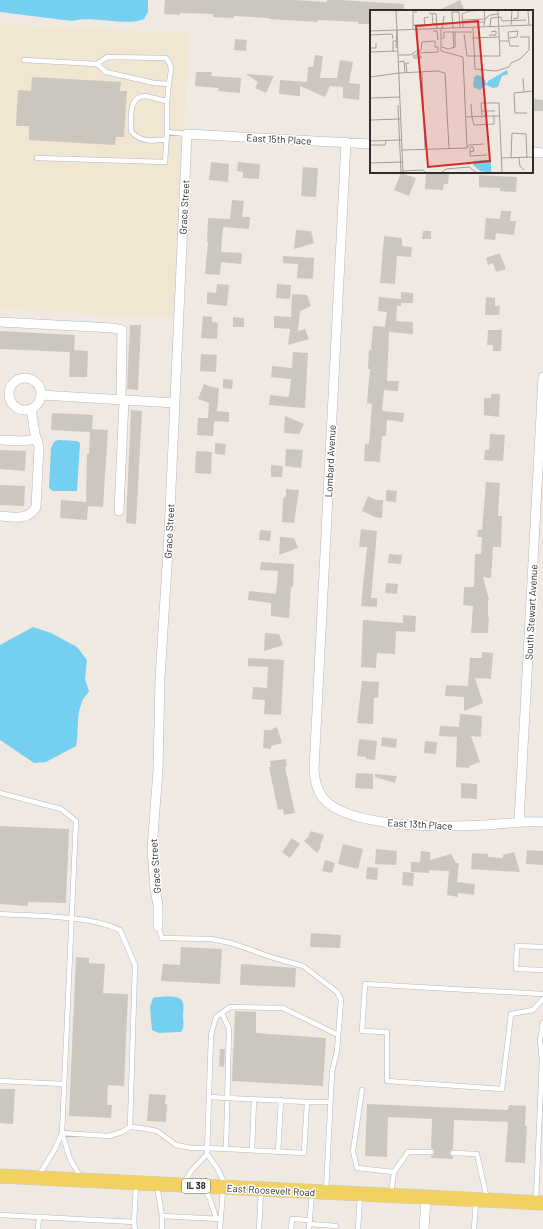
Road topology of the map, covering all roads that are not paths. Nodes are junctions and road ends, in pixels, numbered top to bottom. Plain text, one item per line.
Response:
1 (24, 60) dead end
2 (97, 64) junction
3 (168, 84) junction
4 (167, 101) junction
5 (168, 132) junction
6 (188, 134) junction
7 (167, 139) junction
8 (346, 142) junction
9 (370, 144) edge
10 (533, 152) edge
11 (543, 153) edge
12 (37, 158) dead end
13 (0, 322) edge
14 (543, 377) edge
15 (4, 393) edge
16 (41, 395) junction
17 (122, 400) junction
18 (175, 403) junction
19 (31, 409) junction
20 (37, 439) junction
21 (0, 440) edge
22 (119, 512) dead end
23 (0, 516) edge
24 (315, 780) joint
25 (0, 793) edge
26 (519, 822) junction
27 (543, 822) edge
28 (0, 914) edge
29 (72, 919) junction
30 (158, 926) joint
31 (543, 947) edge
32 (543, 970) edge
33 (543, 994) edge
34 (543, 999) edge
35 (222, 1013) junction
36 (543, 1023) edge
37 (338, 1035) junction
38 (0, 1081) edge
39 (64, 1084) junction
40 (362, 1090) dead end
41 (209, 1097) junction
42 (227, 1098) junction
43 (254, 1099) junction
44 (281, 1100) junction
45 (307, 1102) junction
46 (330, 1102) junction
47 (130, 1127) junction
48 (62, 1133) junction
49 (207, 1148) junction
50 (226, 1149) junction
51 (252, 1150) junction
52 (278, 1152) junction
53 (431, 1152) dead end
54 (453, 1153) dead end
55 (207, 1154) junction
56 (394, 1172) junction
57 (0, 1176) edge
58 (37, 1178) junction
59 (83, 1180) junction
60 (136, 1183) junction
61 (157, 1184) junction
62 (181, 1185) junction
63 (202, 1186) junction
64 (225, 1187) junction
65 (261, 1189) junction
66 (312, 1192) junction
67 (326, 1193) junction
68 (360, 1194) junction
69 (391, 1196) junction
70 (426, 1198) junction
71 (481, 1200) junction
72 (539, 1203) edge
73 (0, 1215) edge
74 (162, 1216) junction
75 (39, 1217) junction
76 (218, 1218) junction
77 (134, 1222) junction
78 (310, 1224) edge
79 (336, 1226) dead end
80 (38, 1229) edge
81 (135, 1229) edge
82 (162, 1229) edge
83 (220, 1229) edge
84 (259, 1229) edge
85 (291, 1229) edge
86 (358, 1229) edge
87 (424, 1229) edge
88 (474, 1229) edge

1 - 2 lane
2 - 3 lane
2 - 3 lane
3 - 4 lane
4 - 5 lane
4 - 7 lane
5 - 6 lane
5 - 7 lane
6 - 8 street, East 15th Place
6 - 18 street, Grace Street
7 - 12 lane
8 - 9 street, East 15th Place
8 - 24 street, Lombard Avenue
10 - 11 street
13 - 17 street
14 - 26 street, South Stewart Avenue
15 - 16 street
15 - 19 street
16 - 17 street
16 - 19 street
17 - 18 street
17 - 22 street
18 - 30 street, Grace Street
19 - 20 street
20 - 21 street
20 - 23 street
24 - 26 street, East 13th Place
25 - 29 lane
26 - 27 street, East 13th Place
28 - 29 lane
29 - 39 lane
29 - 47 lane
30 - 37 lane
31 - 32 lane
33 - 34 lane
35 - 37 lane
35 - 41 lane
35 - 42 lane
36 - 72 lane
37 - 46 lane
38 - 39 lane
39 - 48 lane
40 - 56 lane
41 - 42 lane
41 - 49 lane
42 - 43 lane
42 - 50 lane
43 - 44 lane
43 - 51 lane
44 - 45 lane
44 - 52 lane
45 - 46 lane
45 - 52 lane
46 - 67 lane
47 - 48 lane
47 - 49 lane
48 - 58 lane
48 - 59 lane
49 - 50 lane
49 - 55 lane
50 - 51 lane
51 - 52 lane
53 - 56 lane
54 - 71 lane
55 - 62 lane
55 - 64 lane
56 - 69 lane
57 - 58 main road, East Roosevelt Road / IL 38
58 - 59 main road, East Roosevelt Road / IL 38
59 - 60 main road, East Roosevelt Road / IL 38
60 - 61 main road, East Roosevelt Road / IL 38
60 - 77 lane
61 - 62 main road, East Roosevelt Road / IL 38
61 - 74 lane
62 - 63 main road, East Roosevelt Road / IL 38
63 - 64 main road, East Roosevelt Road / IL 38
63 - 76 lane
64 - 65 main road, East Roosevelt Road / IL 38
64 - 76 lane
65 - 66 main road, East Roosevelt Road / IL 38
65 - 84 lane
66 - 67 main road, East Roosevelt Road / IL 38
66 - 78 lane
67 - 68 main road, East Roosevelt Road / IL 38
68 - 69 main road, East Roosevelt Road / IL 38
68 - 86 lane
69 - 70 main road, East Roosevelt Road / IL 38
70 - 71 main road, East Roosevelt Road / IL 38
70 - 87 street
71 - 72 main road, East Roosevelt Road / IL 38
71 - 88 lane
73 - 75 lane
74 - 76 lane
74 - 82 lane
75 - 77 lane
75 - 80 lane
76 - 83 lane
77 - 81 lane
78 - 79 lane
78 - 85 lane

